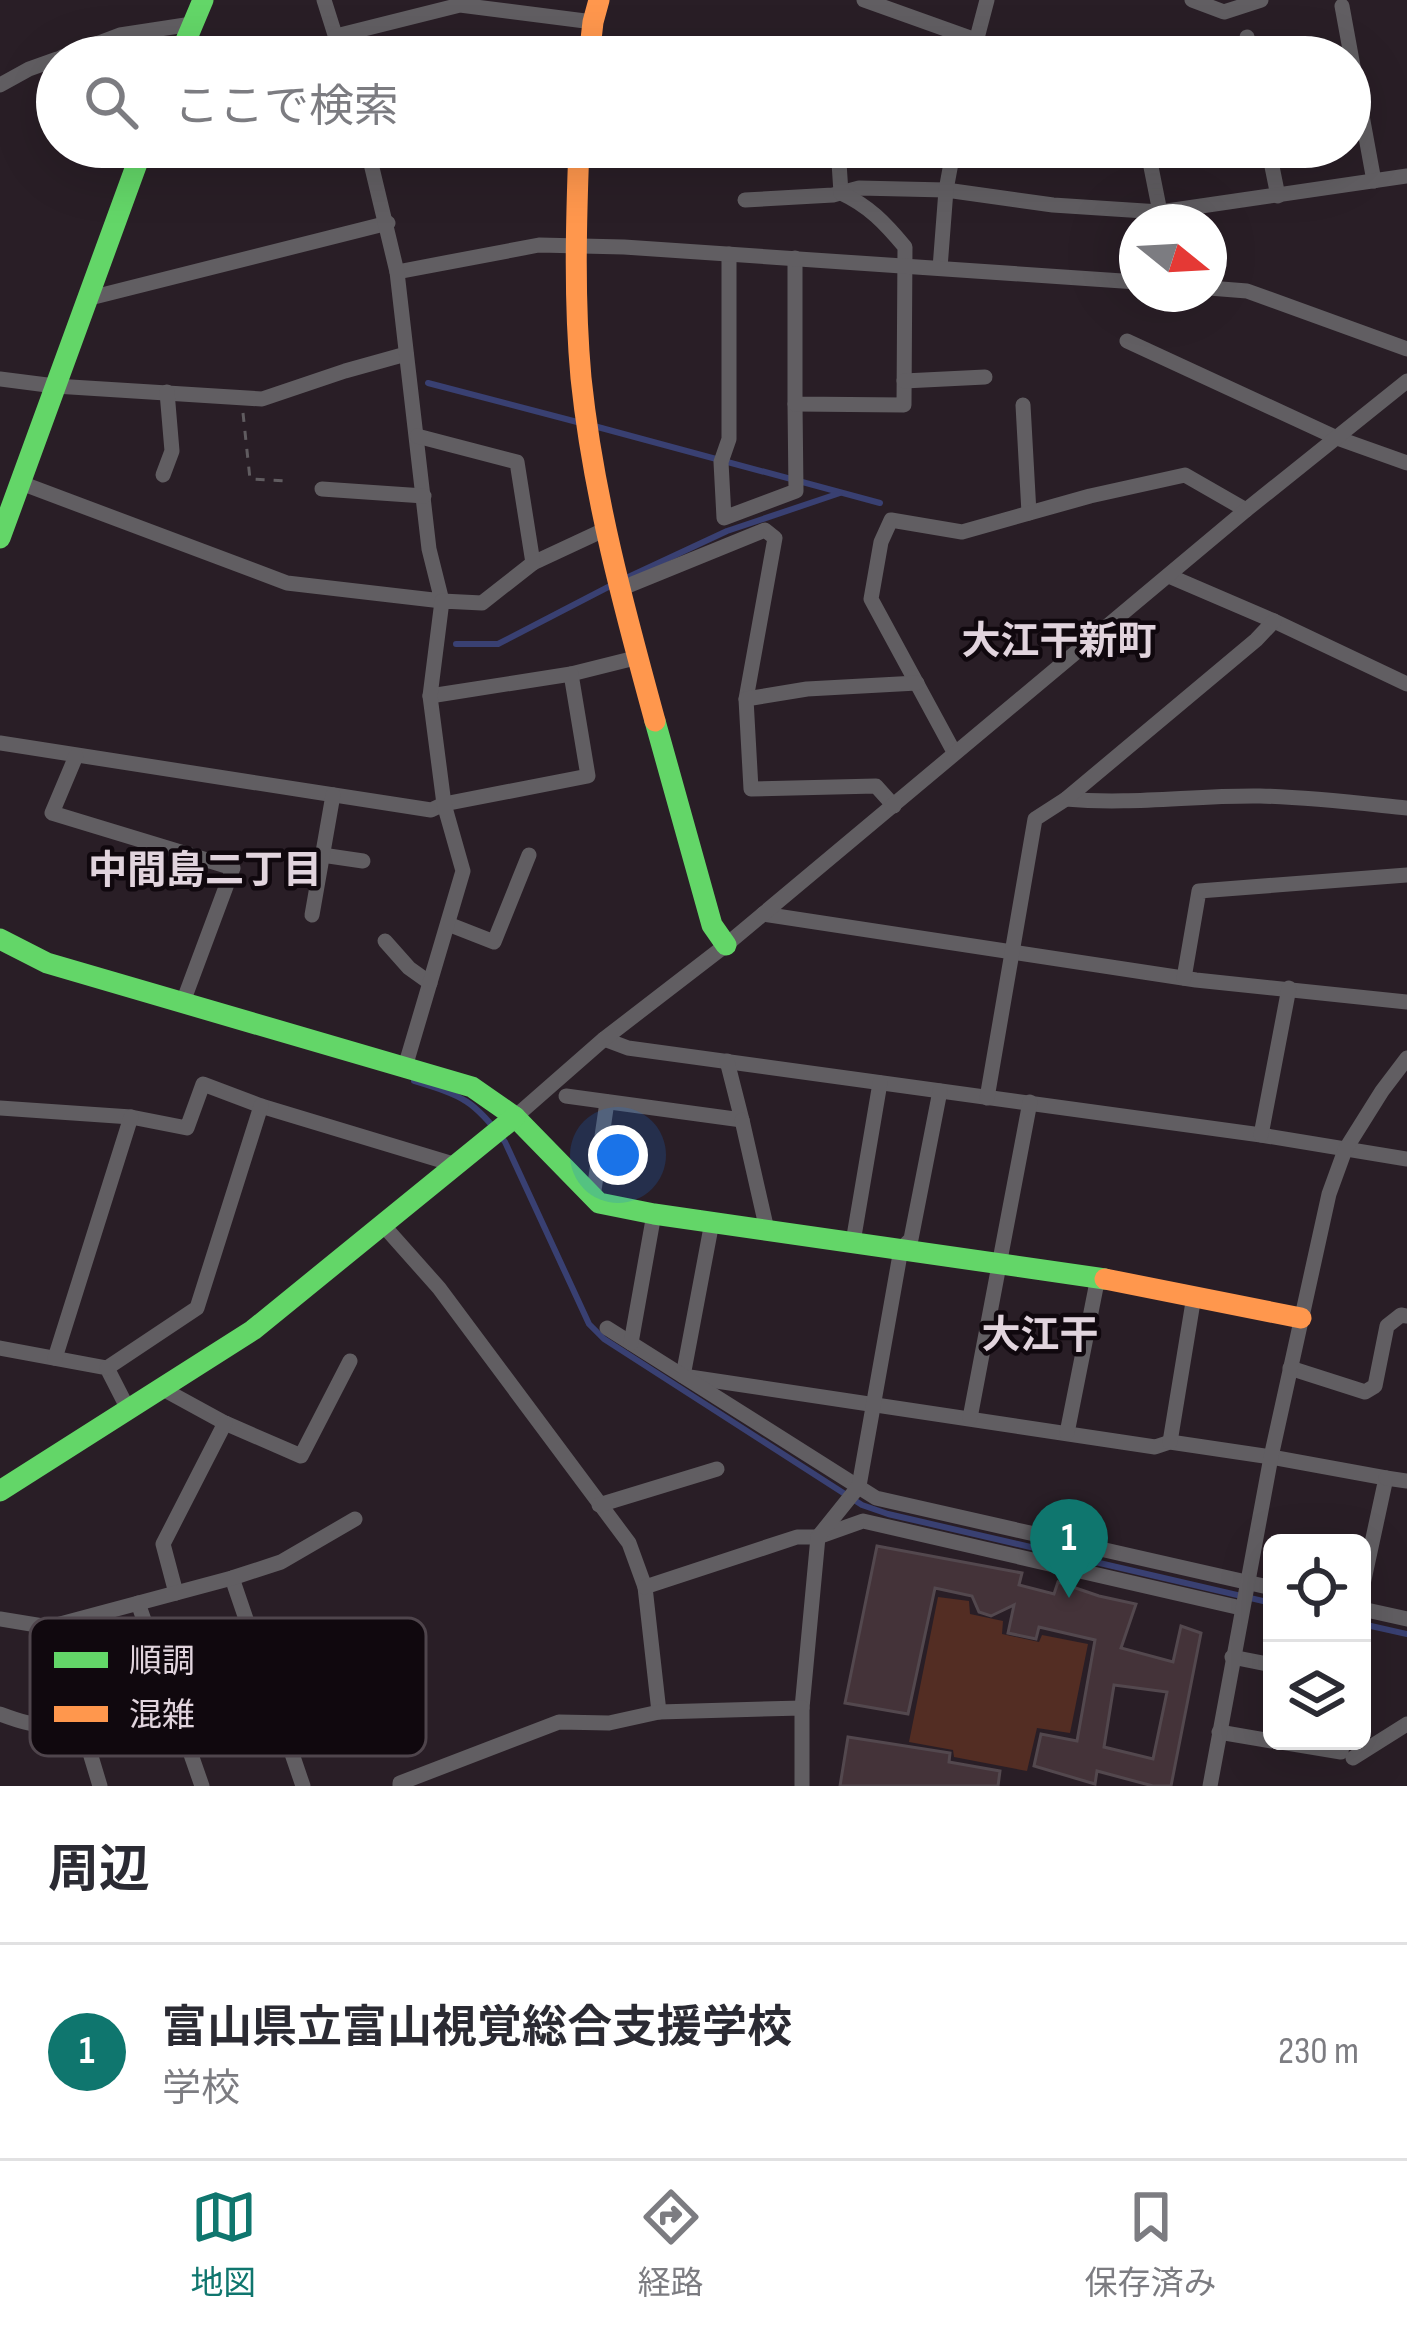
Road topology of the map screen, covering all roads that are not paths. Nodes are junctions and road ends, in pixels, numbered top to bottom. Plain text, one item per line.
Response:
1 (203, 0) edge
2 (324, 0) edge
3 (865, 0) edge
4 (987, 0) edge
5 (1192, 0) edge
6 (1261, 0) edge
7 (1342, 5) dead end
8 (596, 11) edge
9 (192, 24) junction
10 (117, 36) edge
11 (187, 36) edge
12 (336, 36) joint
13 (945, 36) edge
14 (977, 36) edge
15 (1347, 36) edge
16 (36, 69) edge
17 (0, 86) edge
18 (135, 168) edge
19 (374, 168) edge
20 (578, 168) edge
21 (839, 168) edge
22 (951, 168) edge
23 (1152, 168) edge
24 (1272, 168) edge
25 (1371, 168) edge
26 (1407, 176) edge
27 (1373, 181) junction
28 (946, 190) junction
29 (841, 193) junction
30 (1278, 196) junction
31 (745, 200) dead end
32 (1159, 204) edge
33 (1219, 204) edge
34 (1119, 209) edge
35 (388, 223) junction
36 (574, 245) junction
37 (730, 254) junction
38 (795, 258) junction
39 (904, 268) junction
40 (940, 268) junction
41 (397, 272) junction
42 (1119, 281) edge
43 (1227, 289) edge
44 (86, 299) junction
45 (1126, 341) dead end
46 (1407, 349) edge
47 (406, 355) junction
48 (985, 377) dead end
49 (0, 379) edge
50 (904, 381) junction
51 (1407, 381) edge
52 (55, 386) junction
53 (167, 392) junction
54 (795, 404) junction
55 (1023, 405) dead end
56 (417, 436) junction
57 (1336, 437) junction
58 (1407, 463) edge
59 (163, 475) dead end
60 (21, 483) junction
61 (322, 489) dead end
62 (424, 496) junction
63 (1246, 511) junction
64 (1029, 513) junction
65 (606, 530) junction
66 (0, 538) edge
67 (533, 562) junction
68 (1169, 576) junction
69 (620, 589) junction
70 (442, 601) junction
71 (1274, 621) junction
72 (639, 657) junction
73 (571, 674) junction
74 (917, 683) junction
75 (1407, 684) edge
76 (430, 696) junction
77 (746, 699) junction
78 (0, 743) edge
79 (955, 752) junction
80 (76, 755) junction
81 (333, 795) junction
82 (1066, 799) junction
83 (444, 804) junction
84 (894, 806) junction
85 (1407, 808) edge
86 (322, 855) junction
87 (529, 855) dead end
88 (363, 861) dead end
89 (1407, 875) edge
90 (763, 914) junction
91 (312, 915) dead end
92 (448, 924) junction
93 (0, 939) edge
94 (385, 941) dead end
95 (726, 945) junction
96 (1013, 952) junction
97 (1184, 978) junction
98 (430, 983) junction
99 (1289, 988) junction
100 (183, 1002) junction
101 (1407, 1002) edge
102 (604, 1040) junction
103 (1407, 1058) edge
104 (727, 1061) junction
105 (405, 1067) junction
106 (880, 1083) junction
107 (940, 1091) junction
108 (566, 1096) dead end
109 (987, 1098) junction
110 (607, 1102) junction
111 (1030, 1102) junction
112 (261, 1106) junction
113 (2, 1113) edge
114 (130, 1117) junction
115 (515, 1117) junction
116 (742, 1120) junction
117 (1262, 1136) junction
118 (1346, 1150) junction
119 (1407, 1160) edge
120 (453, 1164) junction
121 (593, 1197) junction
122 (654, 1214) junction
123 (712, 1222) junction
124 (383, 1225) junction
125 (767, 1230) junction
126 (853, 1242) junction
127 (901, 1249) junction
128 (999, 1263) junction
129 (1098, 1277) junction
130 (1194, 1296) junction
131 (1407, 1316) edge
132 (1301, 1318) junction
133 (607, 1328) dead end
134 (631, 1343) junction
135 (0, 1348) edge
136 (55, 1358) junction
137 (350, 1361) dead end
138 (107, 1368) junction
139 (1290, 1368) junction
140 (682, 1376) junction
141 (161, 1388) junction
142 (874, 1402) junction
143 (128, 1409) junction
144 (970, 1418) junction
145 (225, 1423) junction
146 (1067, 1433) junction
147 (1170, 1442) junction
148 (1271, 1457) junction
149 (717, 1469) dead end
150 (1386, 1478) junction
151 (1407, 1481) edge
152 (859, 1486) junction
153 (0, 1491) edge
154 (599, 1505) junction
155 (355, 1519) dead end
156 (818, 1537) junction
157 (1371, 1547) edge
158 (232, 1578) junction
159 (1247, 1582) junction
160 (1263, 1586) edge
161 (645, 1587) junction
162 (176, 1593) junction
163 (138, 1603) junction
164 (1241, 1608) junction
165 (1371, 1611) edge
166 (82, 1618) edge
167 (143, 1618) edge
168 (246, 1618) edge
169 (0, 1619) edge
170 (1407, 1619) edge
171 (30, 1624) edge
172 (1232, 1657) junction
173 (1263, 1663) edge
174 (802, 1708) junction
175 (659, 1712) junction
176 (0, 1714) edge
177 (30, 1724) edge
178 (1407, 1724) edge
179 (1219, 1732) junction
180 (1263, 1739) edge
181 (91, 1756) edge
182 (192, 1756) edge
183 (293, 1756) edge
184 (1353, 1758) dead end
185 (397, 1785) edge
186 (100, 1786) edge
187 (202, 1786) edge
188 (303, 1786) edge
189 (802, 1786) edge
190 (1210, 1786) edge

1 - 9 street
2 - 12 street
3 - 13 street
4 - 14 street
5 - 6 street
7 - 15 street
8 - 12 street
9 - 10 street
9 - 11 street
16 - 17 street
18 - 44 street
19 - 35 street
20 - 36 street
21 - 29 street
22 - 28 street
23 - 32 street
24 - 30 street
25 - 27 street
26 - 27 street
27 - 30 street
28 - 29 street
28 - 34 street
28 - 40 street
29 - 31 street
29 - 39 street
30 - 33 street
35 - 41 street
35 - 44 street
36 - 37 street
36 - 41 street
36 - 65 street
37 - 38 street
37 - 54 street
38 - 39 street
38 - 54 street
39 - 40 street
39 - 50 street
40 - 42 street
41 - 47 street
43 - 46 street
44 - 52 street
45 - 57 street
47 - 53 street
47 - 56 street
48 - 50 street
49 - 52 street
50 - 54 street
51 - 57 street
52 - 53 street
52 - 60 street
53 - 59 street
55 - 64 street
56 - 62 street
56 - 67 street
57 - 58 street
57 - 63 street
60 - 66 street
60 - 70 street
61 - 62 street
62 - 70 street
63 - 64 street
63 - 68 street
64 - 74 street
65 - 67 street
65 - 69 street
67 - 70 street
68 - 71 street
68 - 79 street
69 - 72 street
69 - 77 street
70 - 76 street
71 - 75 street
71 - 82 street
72 - 73 street
72 - 95 street
73 - 76 street
73 - 83 street
74 - 77 street
74 - 79 street
76 - 83 street
77 - 84 street
78 - 80 street
79 - 84 street
80 - 81 street
80 - 100 street
81 - 83 street
81 - 86 street
82 - 85 street
82 - 96 street
83 - 92 street
84 - 90 street
86 - 88 street
86 - 91 street
87 - 92 street
89 - 97 street
90 - 95 street
90 - 96 street
92 - 98 street
93 - 100 street
94 - 98 street
95 - 102 street
96 - 97 street
96 - 109 street
97 - 99 street
98 - 105 street
99 - 101 street
99 - 117 street
100 - 105 street
102 - 104 street
102 - 115 street
103 - 118 street
104 - 106 street
104 - 116 street
105 - 115 street
106 - 107 street
106 - 126 street
107 - 109 street
107 - 127 street
108 - 110 street
109 - 111 street
110 - 116 street
110 - 121 street
111 - 117 street
111 - 128 street
112 - 114 street
112 - 120 street
112 - 138 street
113 - 114 street
114 - 136 street
115 - 120 street
115 - 121 street
116 - 125 street
117 - 118 street
118 - 119 street
118 - 132 street
120 - 124 street
121 - 122 street
122 - 123 street
122 - 134 street
123 - 125 street
123 - 140 street
124 - 141 street
124 - 154 street
125 - 126 street
126 - 127 street
127 - 128 street
127 - 142 street
128 - 129 street
128 - 144 street
129 - 130 street
129 - 146 street
130 - 132 street
130 - 147 street
131 - 139 street
132 - 139 street
133 - 134 street
134 - 140 street
135 - 136 street
136 - 138 street
137 - 145 street
138 - 143 street
139 - 148 street
140 - 142 street
140 - 152 street
141 - 143 street
141 - 145 street
142 - 144 street
142 - 152 street
143 - 153 street
144 - 146 street
145 - 162 street
146 - 147 street
147 - 148 street
148 - 150 street
148 - 159 street
149 - 154 street
150 - 151 street
150 - 157 street
152 - 156 street
152 - 159 street
154 - 161 street
155 - 158 street
156 - 161 street
156 - 164 street
156 - 174 street
158 - 162 street
158 - 168 street
159 - 160 street
159 - 164 street
161 - 175 street
162 - 163 street
163 - 166 street
163 - 167 street
164 - 172 street
165 - 170 street
169 - 171 street
172 - 173 street
172 - 179 street
174 - 175 street
174 - 189 street
175 - 185 street
176 - 177 street
178 - 184 street
179 - 180 street
179 - 190 street
181 - 186 street
182 - 187 street
183 - 188 street

